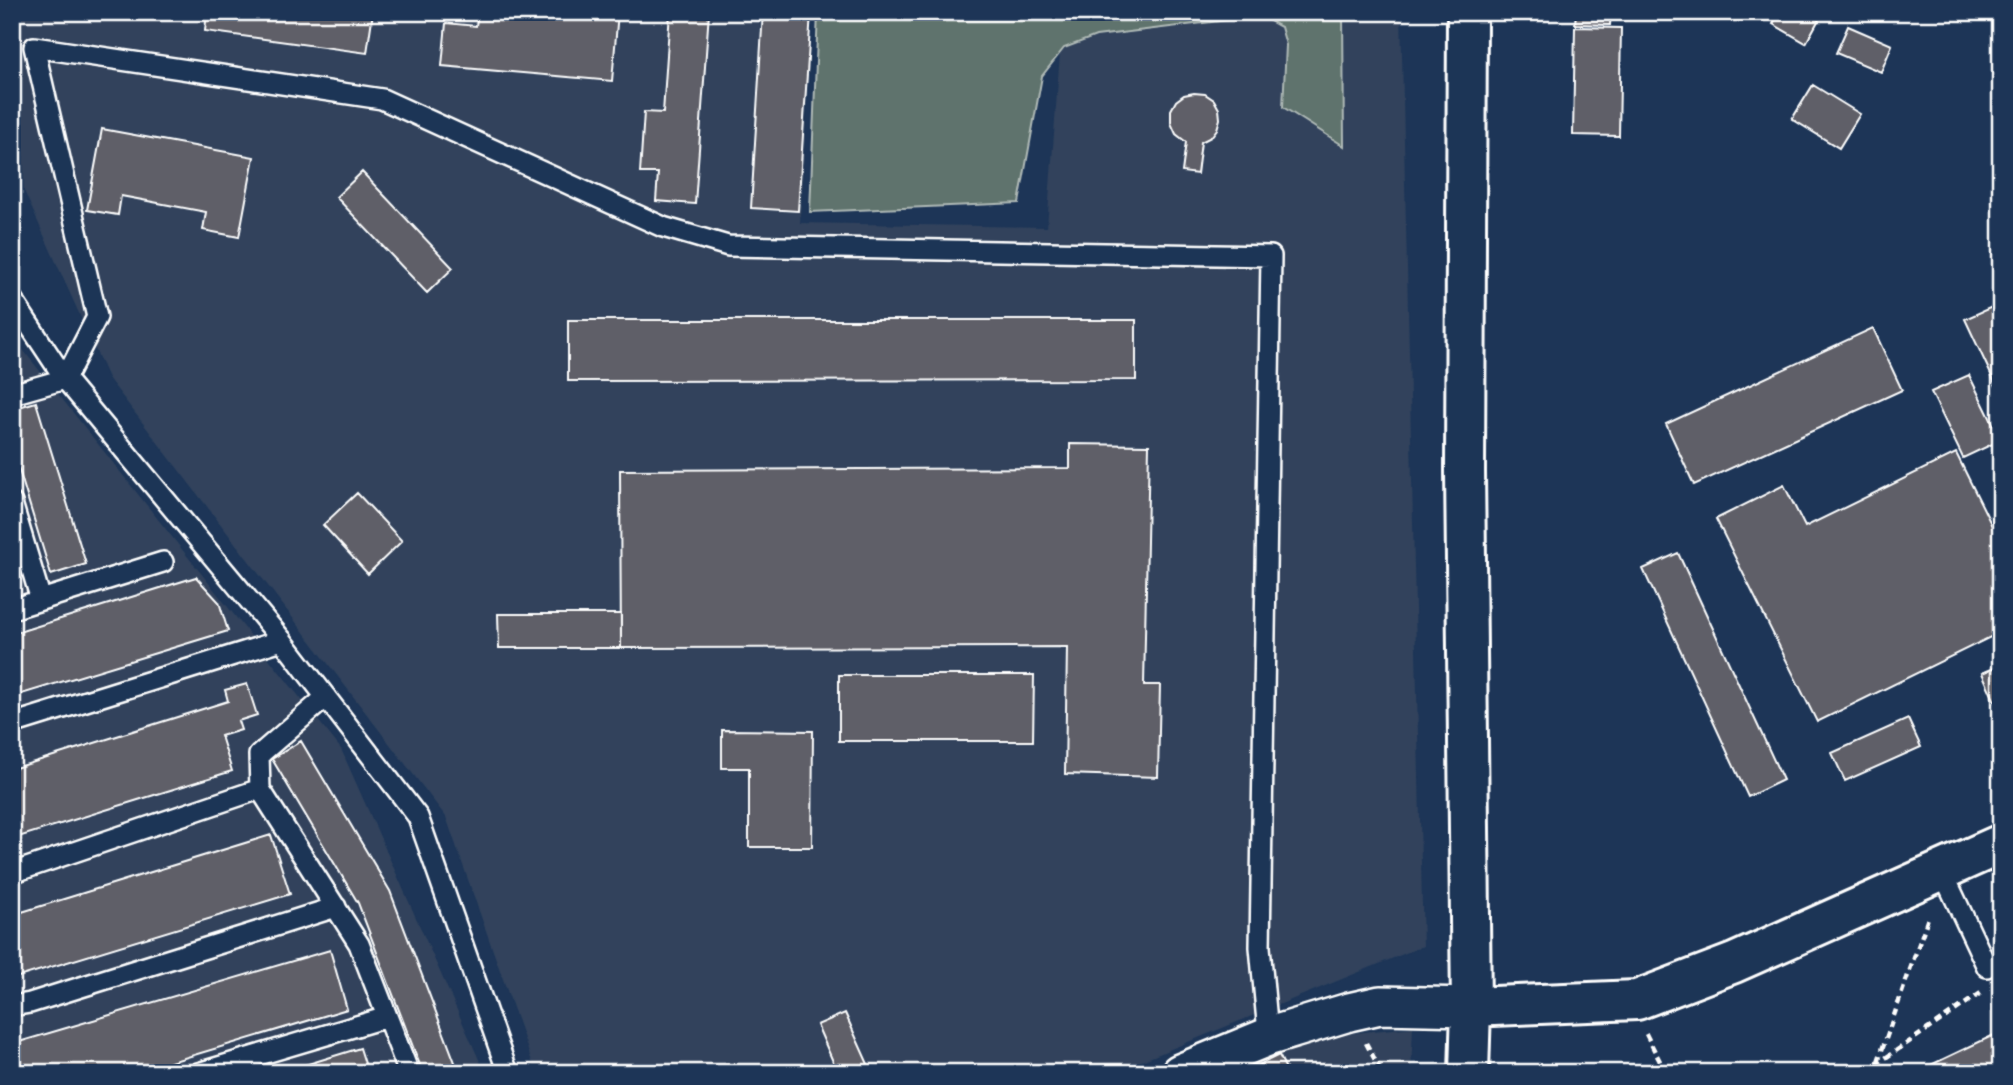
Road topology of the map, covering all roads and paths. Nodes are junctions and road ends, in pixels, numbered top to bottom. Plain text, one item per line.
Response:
1 (1467, 12) edge
2 (12, 299) edge
3 (65, 379) junction
4 (12, 394) edge
5 (12, 503) edge
6 (163, 562) dead end
7 (41, 600) junction
8 (12, 609) edge
9 (282, 640) junction
10 (326, 697) junction
11 (12, 724) edge
12 (260, 789) junction
13 (2001, 844) edge
14 (1942, 871) junction
15 (12, 873) edge
16 (336, 907) junction
17 (1930, 912) dead end
18 (1987, 967) dead end
19 (1987, 990) dead end
20 (12, 1006) edge
21 (1471, 1007) junction
22 (387, 1017) junction
23 (1645, 1034) dead end
24 (1270, 1036) junction
25 (1878, 1063) junction
26 (198, 1073) edge
27 (409, 1073) edge
28 (508, 1073) edge
29 (1180, 1073) edge
30 (1469, 1073) edge
31 (1666, 1073) edge
32 (1867, 1073) edge
33 (1874, 1073) edge

1 - 21 street
2 - 3 lane
3 - 4 lane
3 - 9 lane
3 - 24 lane
5 - 7 lane
6 - 7 lane
7 - 8 lane
9 - 10 lane
9 - 11 lane
10 - 12 lane
10 - 28 lane
12 - 15 lane
12 - 16 lane
13 - 14 street
14 - 18 lane
14 - 21 street
16 - 20 lane
16 - 22 lane
17 - 25 path
19 - 25 path
21 - 24 street
21 - 30 street
22 - 26 lane
22 - 27 lane
23 - 31 path
24 - 29 street
25 - 32 path
25 - 33 path

